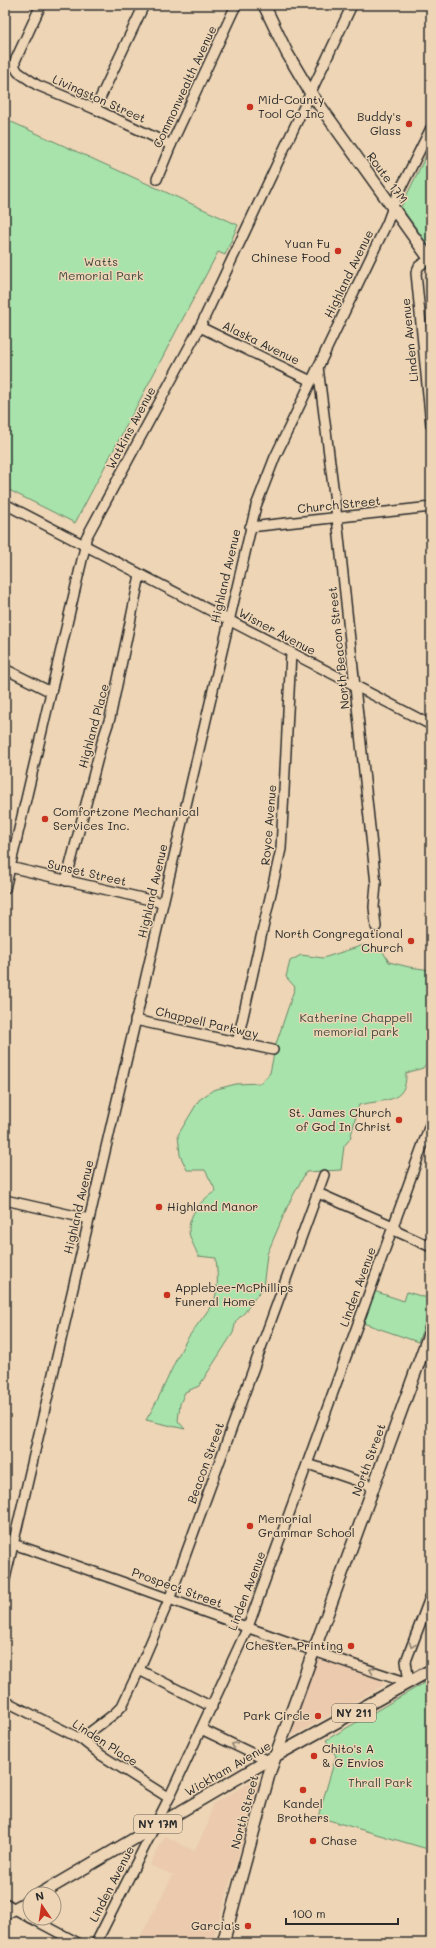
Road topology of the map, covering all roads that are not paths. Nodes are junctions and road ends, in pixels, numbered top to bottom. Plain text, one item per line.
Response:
1 (41, 5) edge
2 (144, 5) edge
3 (236, 5) edge
4 (264, 5) edge
5 (352, 5) edge
6 (310, 92) junction
7 (95, 109) junction
8 (431, 128) edge
9 (171, 145) junction
10 (157, 179) dead end
11 (394, 208) junction
12 (430, 260) edge
13 (200, 327) junction
14 (318, 367) junction
15 (312, 381) junction
16 (431, 425) edge
17 (6, 507) edge
18 (431, 507) edge
19 (337, 518) junction
20 (250, 527) junction
21 (85, 547) junction
22 (140, 575) junction
23 (228, 620) junction
24 (291, 653) junction
25 (5, 669) edge
26 (355, 686) junction
27 (51, 692) junction
28 (431, 725) edge
29 (8, 867) edge
30 (66, 881) junction
31 (5, 889) edge
32 (163, 903) junction
33 (376, 927) dead end
34 (135, 1020) junction
35 (237, 1042) junction
36 (273, 1050) dead end
37 (431, 1122) edge
38 (324, 1175) dead end
39 (318, 1193) junction
40 (5, 1200) edge
41 (89, 1219) junction
42 (392, 1226) junction
43 (431, 1247) edge
44 (431, 1329) edge
45 (308, 1464) junction
46 (372, 1486) junction
47 (5, 1539) edge
48 (13, 1544) junction
49 (5, 1579) edge
50 (431, 1596) edge
51 (169, 1600) junction
52 (248, 1627) junction
53 (313, 1649) junction
54 (139, 1670) junction
55 (431, 1670) edge
56 (409, 1683) junction
57 (5, 1701) edge
58 (212, 1707) junction
59 (201, 1729) junction
60 (81, 1739) junction
61 (272, 1758) junction
62 (169, 1798) junction
63 (155, 1826) junction
64 (54, 1886) edge
65 (22, 1903) edge
66 (8, 1908) edge
67 (22, 1914) edge
68 (45, 1926) edge
69 (78, 1943) edge
70 (96, 1943) edge
71 (223, 1943) edge

1 - 7 street, Livingston Street
2 - 7 street
3 - 9 street, Commonwealth Avenue
4 - 6 main road, Route 17M
5 - 6 street, Watkins Avenue
6 - 11 main road, Route 17M
6 - 13 street, Watkins Avenue
7 - 9 street, Livingston Street
8 - 11 street, Highland Avenue
9 - 10 street, Commonwealth Avenue
11 - 12 main road, Route 17M
11 - 14 street, Highland Avenue
12 - 16 street, Linden Avenue
13 - 15 street, Alaska Avenue
13 - 21 street, Watkins Avenue
14 - 15 street, Highland Avenue
14 - 19 street, North Beacon Street
15 - 20 street, Highland Avenue
17 - 21 street, Wisner Avenue
18 - 19 street, Church Street
19 - 20 street, Church Street
19 - 26 street, North Beacon Street
20 - 23 street, Highland Avenue
21 - 22 street, Wisner Avenue
21 - 27 street, Watkins Avenue
22 - 23 street, Wisner Avenue
22 - 30 street, Highland Place
23 - 24 street, Wisner Avenue
23 - 32 street, Highland Avenue
24 - 26 street, Wisner Avenue
24 - 35 street, Royce Avenue
25 - 27 street
26 - 28 street, Wisner Avenue
26 - 33 street, North Beacon Street
27 - 29 street, Watkins Avenue
29 - 30 street, Sunset Street
29 - 31 street, Watkins Avenue
30 - 32 street, Sunset Street
32 - 34 street, Highland Avenue
34 - 35 street, Chappell Parkway
34 - 41 street, Highland Avenue
35 - 36 street, Chappell Parkway
37 - 42 street, Linden Avenue
38 - 39 street, Beacon Street
39 - 42 street
39 - 51 street, Beacon Street
40 - 41 street
41 - 48 street, Highland Avenue
42 - 43 street
42 - 45 street, Linden Avenue
44 - 46 main road, North Street
45 - 46 street
45 - 52 street, Linden Avenue
46 - 53 main road, North Street
47 - 48 street, Prospect Street
48 - 49 street, Highland Avenue
48 - 51 street, Prospect Street
50 -> 56 street
51 - 52 street, Prospect Street
51 - 54 street, Beacon Street
52 - 53 street, Prospect Street
52 - 58 street, Linden Avenue
56 -> 53 street, Prospect Street
53 - 61 main road, North Street
54 - 58 street
54 - 60 street, Beacon Street
55 - 56 main road, Wickham Avenue / NY 211
56 - 61 main road, Wickham Avenue / NY 211
57 - 60 street, Linden Place
58 - 59 street, Linden Avenue
61 -> 59 street
59 - 62 street, Linden Avenue
60 - 62 street, Linden Place
61 - 63 main road, Wickham Avenue / NY 17M
61 - 71 main road, North Street
62 - 63 street, Linden Avenue
63 - 64 main road, Wickham Avenue / NY 17M
63 - 70 street, Linden Avenue
65 - 66 main road
66 - 67 street
68 - 69 street

